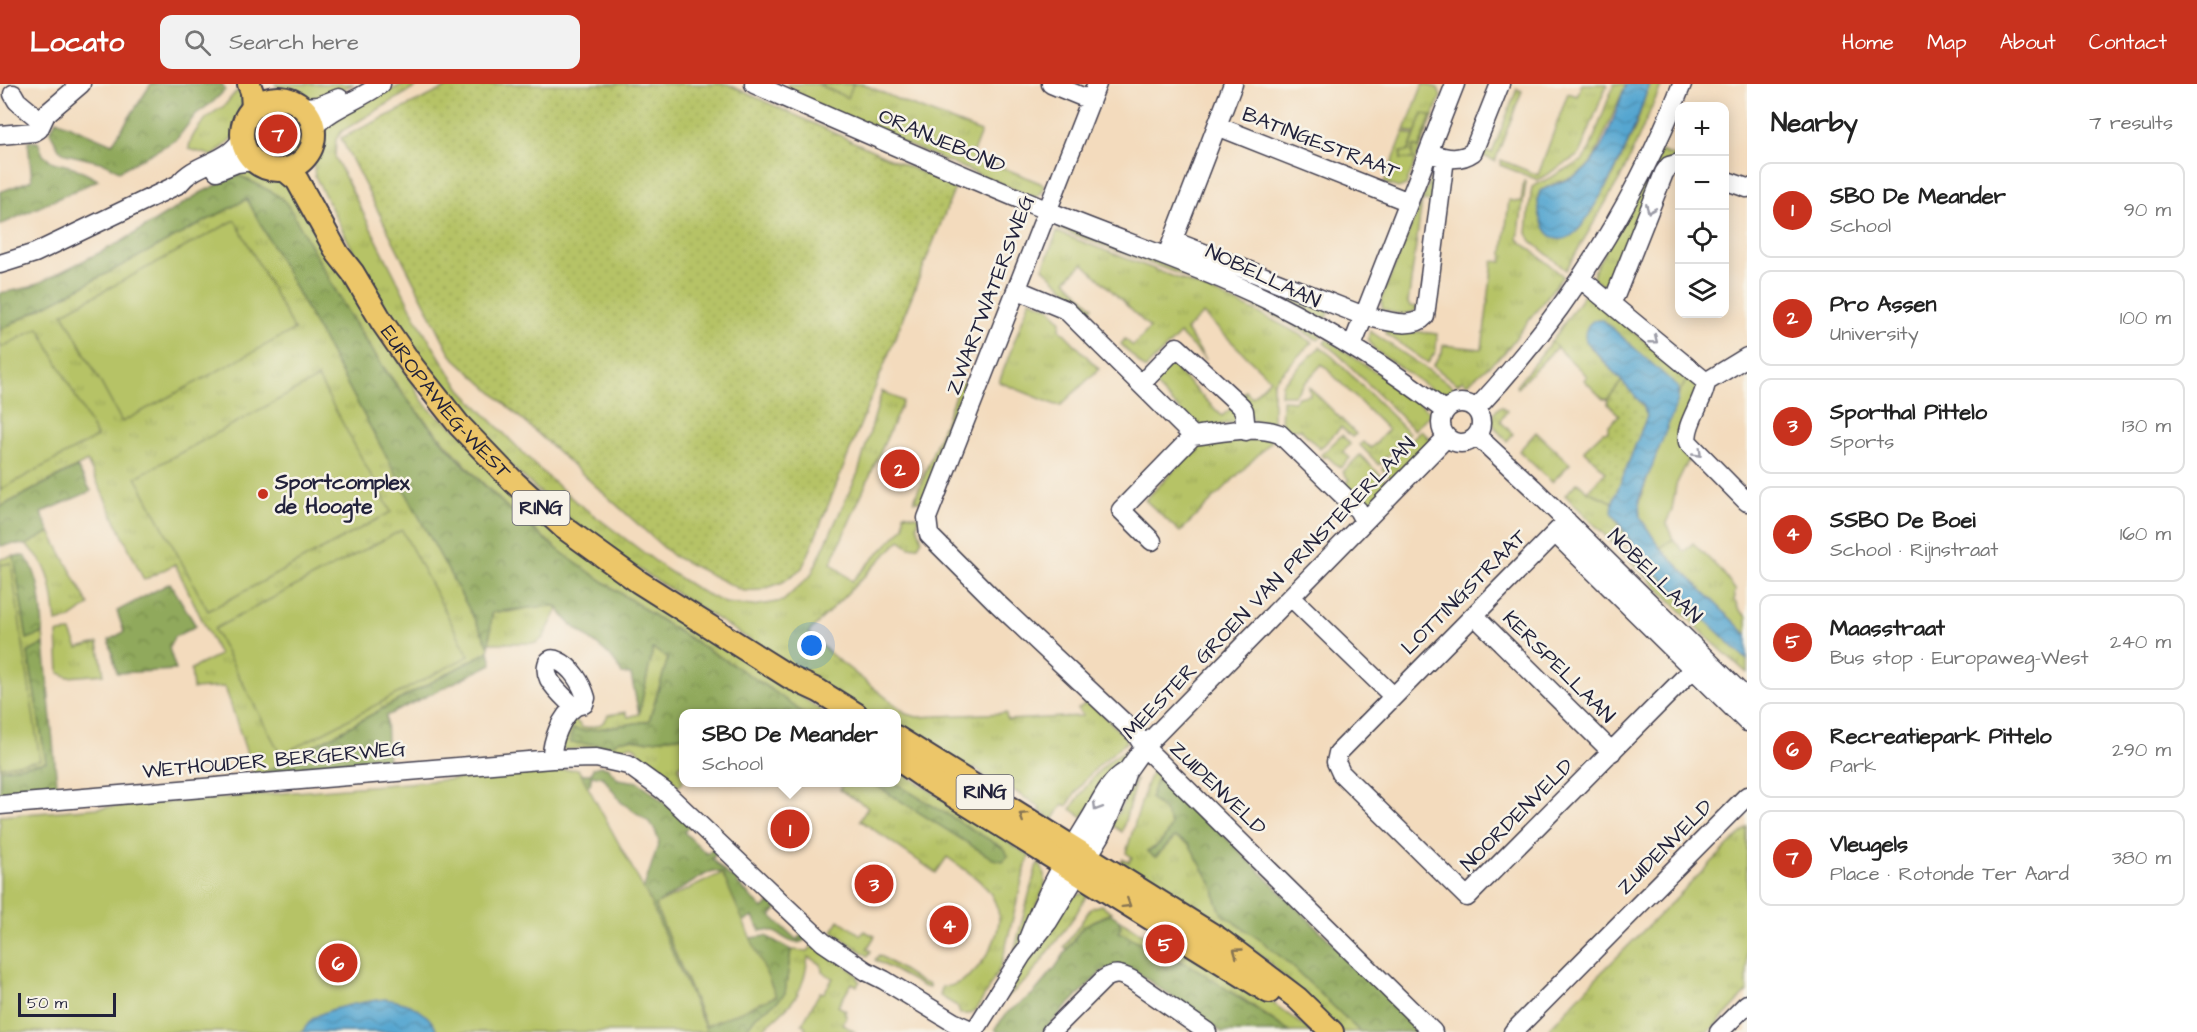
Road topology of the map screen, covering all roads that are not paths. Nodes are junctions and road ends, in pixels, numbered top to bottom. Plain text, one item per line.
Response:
1 (81, 84) edge
2 (249, 84) edge
3 (379, 84) edge
4 (754, 84) edge
5 (1051, 84) edge
6 (1233, 84) edge
7 (1500, 84) edge
8 (1682, 84) edge
9 (1453, 85) edge
10 (270, 91) edge
11 (1094, 92) edge
12 (13, 94) dead end
13 (303, 107) junction
14 (253, 108) junction
15 (41, 121) junction
16 (1216, 126) junction
17 (314, 127) junction
18 (0, 135) edge
19 (242, 138) junction
20 (1437, 155) junction
21 (306, 159) junction
22 (254, 161) junction
23 (1675, 164) edge
24 (285, 170) junction
25 (1729, 181) edge
26 (179, 183) junction
27 (1747, 188) edge
28 (1409, 202) junction
29 (1047, 210) junction
30 (1170, 250) junction
31 (0, 264) edge
32 (353, 273) junction
33 (1581, 279) junction
34 (1017, 290) junction
35 (1609, 302) junction
36 (1364, 316) junction
37 (1352, 346) junction
38 (1747, 357) edge
39 (1706, 382) junction
40 (1141, 384) junction
41 (1476, 409) junction
42 (1445, 411) junction
43 (1246, 431) junction
44 (1193, 436) junction
45 (1477, 436) junction
46 (1446, 438) junction
47 (1747, 502) edge
48 (1364, 521) junction
49 (926, 524) joint
50 (1561, 527) junction
51 (1152, 542) dead end
52 (1291, 597) junction
53 (1474, 615) junction
54 (1694, 669) junction
55 (791, 678) junction
56 (1394, 696) junction
57 (1747, 699) edge
58 (574, 707) dead end
59 (827, 709) edge
60 (848, 709) edge
61 (1747, 722) edge
62 (901, 740) edge
63 (1144, 747) junction
64 (1612, 752) junction
65 (552, 759) junction
66 (901, 760) edge
67 (1747, 796) edge
68 (0, 804) edge
69 (1075, 860) junction
70 (1747, 1004) edge
71 (975, 1032) edge
72 (1051, 1032) edge
73 (1207, 1032) edge
74 (1325, 1032) edge
75 (1332, 1032) edge
76 (1433, 1032) edge
77 (1513, 1032) edge
78 (1719, 1032) edge

1 - 15 street
2 - 14 main road
3 - 13 street
3 - 17 street
4 - 29 street, ORANJEBOND
5 - 11 street
6 - 16 street
7 - 20 street
8 - 33 street
9 - 20 street
10 - 13 main road
10 - 14 main road
11 - 29 street, ZWARTWATERSWEG
12 - 15 street
13 - 17 main road
14 - 19 main road
15 - 18 street
16 - 28 street, BATINGESTRAAT
16 - 30 street
17 - 21 main road
19 - 22 main road
19 - 26 street
20 - 28 street
20 - 36 street, NOBELLAAN
21 - 24 main road
21 - 32 main road, EUROPAWEG-WEST / RING
22 - 24 main road
22 - 26 street
23 -> 35 street
24 - 32 main road, EUROPAWEG-WEST / RING
25 - 27 street
26 - 31 street
28 - 36 street
29 - 30 street, NOBELLAAN
29 - 34 street, ZWARTWATERSWEG
30 - 36 street, NOBELLAAN
30 - 37 street, NOBELLAAN
32 - 55 main road, EUROPAWEG-WEST / RING
33 - 35 street
33 - 41 street
34 - 40 street
34 - 49 street, ZWARTWATERSWEG
35 -> 39 street
36 - 37 street
37 - 42 street, NOBELLAAN
38 - 39 street
39 -> 47 street
40 - 43 street
40 - 44 street
41 - 42 street
41 - 45 street
42 - 46 street
43 - 44 street
43 - 48 street
44 - 51 street
45 - 46 street
45 - 50 street, NOBELLAAN
46 - 48 street, MEESTER GROEN VAN PRINSTERERLAAN
48 - 52 street, MEESTER GROEN VAN PRINSTERERLAAN
49 - 63 street, ZUIDENVELD
50 - 53 street, LOTTINGSTRAAT
50 - 54 street, NOBELLAAN
50 - 57 street, NOBELLAAN
52 - 56 street
52 - 63 street, MEESTER GROEN VAN PRINSTERERLAAN
53 - 56 street, LOTTINGSTRAAT
53 - 64 street, KERSPELLAAN
54 - 61 street, NOBELLAAN
54 - 64 street, NOORDENVELD
55 - 59 main road, EUROPAWEG-WEST / RING
55 - 60 main road, EUROPAWEG-WEST / RING
56 - 64 street, NOORDENVELD
58 - 65 street
69 -> 62 main road, RING
63 - 69 street, MEESTER GROEN VAN PRINSTERERLAAN
63 - 76 street, ZUIDENVELD
65 - 68 street, WETHOUDER BERGERWEG
65 - 71 street, WETHOUDER BERGERWEG
66 - 69 main road, RING
67 - 77 street, ZUIDENVELD
69 - 71 street, MEESTER GROEN VAN PRINSTERERLAAN
69 -> 74 main road, RING
75 -> 69 main road, RING
70 - 78 street
72 - 73 street

